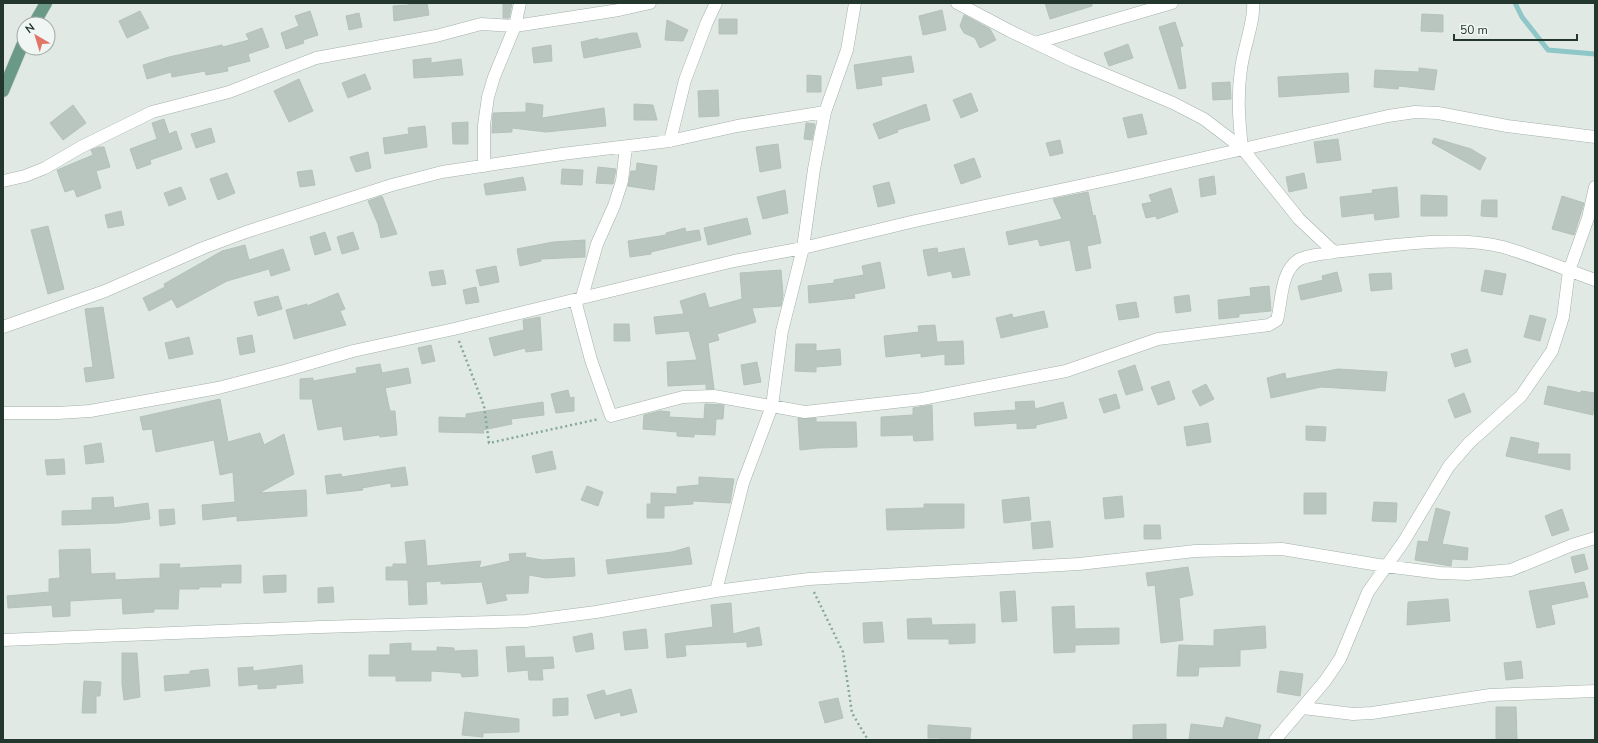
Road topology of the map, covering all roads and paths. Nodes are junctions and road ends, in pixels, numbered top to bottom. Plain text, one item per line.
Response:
1 (46, 3) edge
2 (520, 3) edge
3 (650, 3) edge
4 (716, 3) edge
5 (855, 3) edge
6 (957, 3) edge
7 (1172, 3) edge
8 (1253, 3) edge
9 (39, 16) edge
10 (516, 26) junction
11 (1035, 43) junction
12 (18, 56) edge
13 (3, 91) edge
14 (825, 112) junction
15 (1595, 137) edge
16 (670, 141) junction
17 (626, 147) junction
18 (1242, 148) junction
19 (484, 166) junction
20 (3, 181) edge
21 (1595, 187) edge
22 (803, 248) junction
23 (1334, 252) junction
24 (1569, 271) junction
25 (1595, 280) edge
26 (578, 299) junction
27 (3, 327) edge
28 (454, 329) junction
29 (772, 406) junction
30 (3, 413) edge
31 (611, 416) junction
32 (1595, 538) edge
33 (1385, 566) junction
34 (809, 579) junction
35 (716, 591) junction
36 (3, 640) edge
37 (1595, 691) edge
38 (1303, 708) junction
39 (868, 740) edge
40 (1275, 740) edge

1 - 9 main road
2 - 10 street
3 - 10 street
4 - 16 street
5 - 14 street
6 - 11 street
7 - 11 street
8 - 18 street
10 - 19 street
10 - 20 street
11 - 18 street
12 - 13 main road
14 - 16 street
14 - 22 street
15 - 18 street
16 - 17 street
17 - 19 street
17 - 26 street
18 - 22 street
18 - 23 street
19 - 27 street
21 - 24 street
22 - 26 street
22 - 29 street
23 - 24 street
23 - 29 street
24 - 25 street
24 - 33 street
26 - 28 street
26 - 31 street
28 - 30 street
28 - 31 path
29 - 31 street
29 - 35 street
32 - 33 street
33 - 34 street
33 - 38 street
34 - 35 street
34 - 39 path
35 - 36 street
37 - 38 street
38 - 40 street

